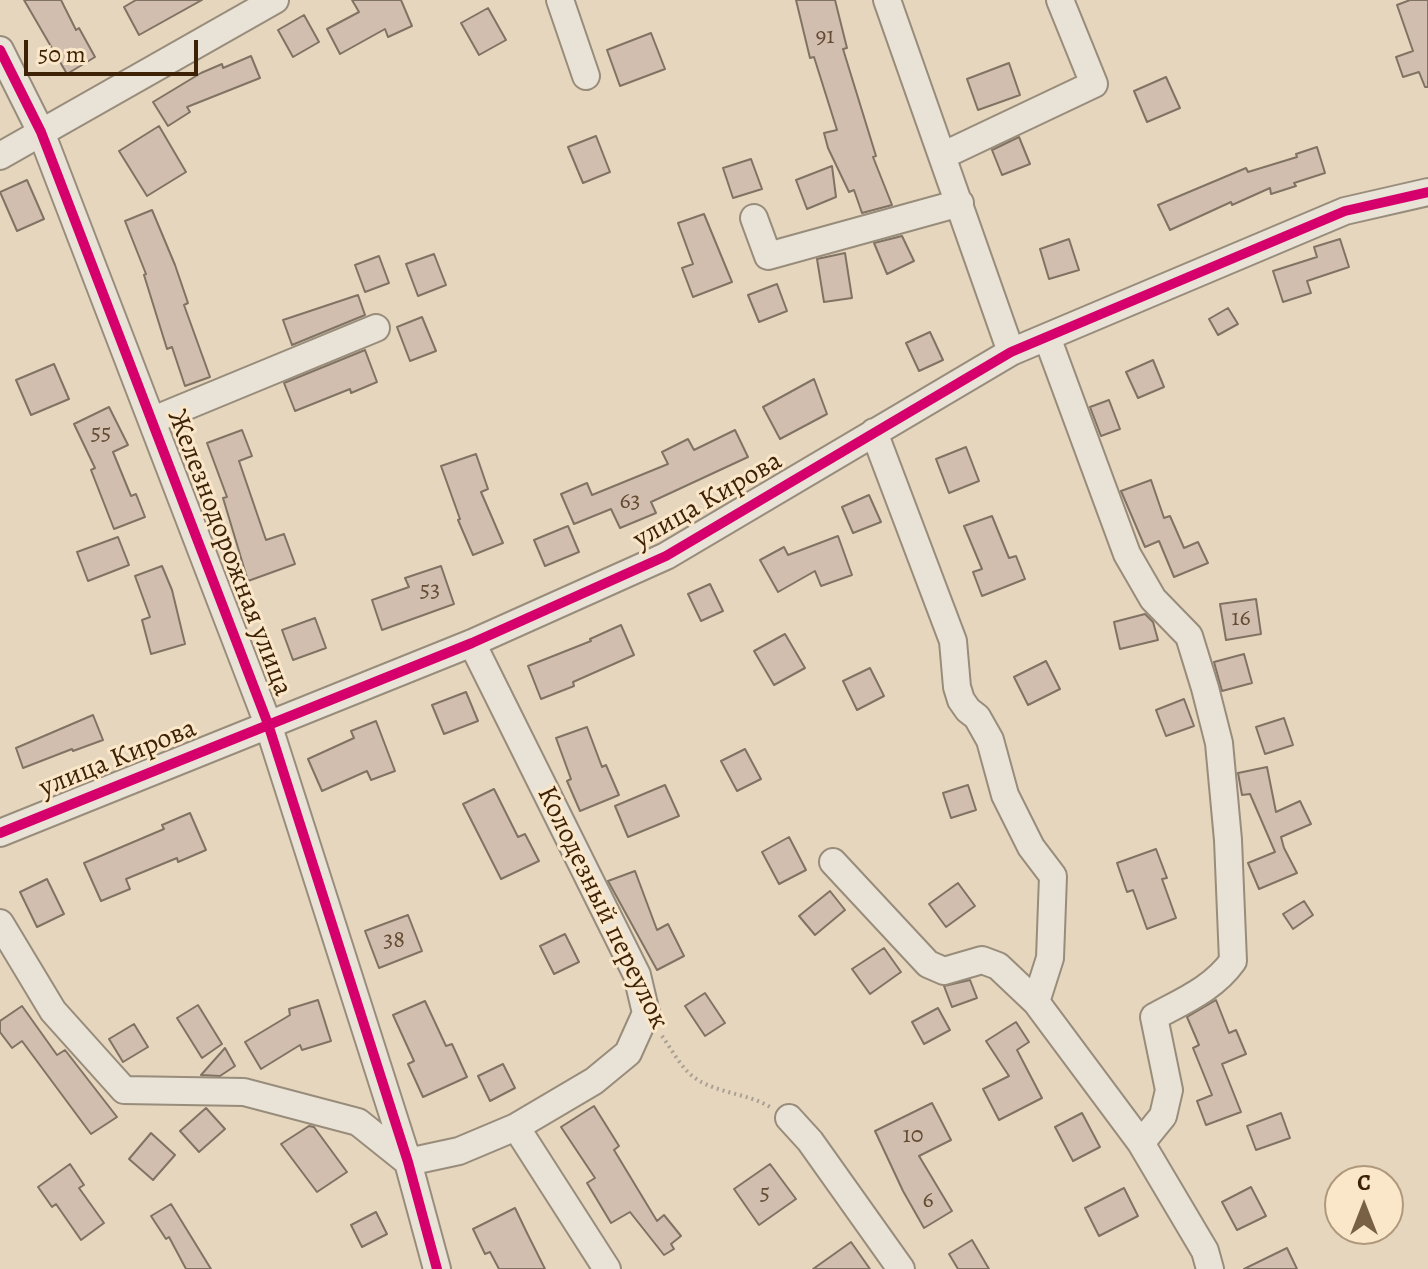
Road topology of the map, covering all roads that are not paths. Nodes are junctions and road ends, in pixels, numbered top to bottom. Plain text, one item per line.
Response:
1 (275, 0) edge
2 (560, 0) edge
3 (887, 0) edge
4 (1060, 0) edge
5 (0, 50) edge
6 (586, 76) dead end
7 (41, 132) junction
8 (0, 156) edge
9 (942, 156) junction
10 (1428, 192) edge
11 (960, 203) junction
12 (754, 218) dead end
13 (376, 328) dead end
14 (1047, 337) junction
15 (1011, 352) junction
16 (153, 420) junction
17 (874, 432) junction
18 (472, 643) junction
19 (268, 724) junction
20 (0, 833) edge
21 (833, 862) dead end
22 (0, 923) edge
23 (1036, 1002) junction
24 (789, 1118) road end
25 (516, 1127) junction
26 (1141, 1143) junction
27 (408, 1162) junction
28 (437, 1269) edge
29 (607, 1269) edge
30 (901, 1269) edge
31 (1210, 1269) edge

1 - 7 street
2 - 6 street
3 - 9 street
4 - 9 street
5 - 7 street, Железнодорожная улица
7 - 8 street
7 - 16 street, Железнодорожная улица
9 - 11 street
10 - 14 street, улица Кирова
11 - 12 street
11 - 15 street
13 - 16 street, Железнодорожная улица
14 - 15 street, улица Кирова
14 - 26 street
15 - 17 street, улица Кирова
16 - 19 street, Железнодорожная улица
17 - 18 street, улица Кирова
17 - 23 street
18 - 19 street, улица Кирова
18 - 25 street, Колодезный переулок
19 - 20 street, улица Кирова
19 - 27 street, Железнодорожная улица
21 - 23 street
22 - 27 street
23 - 26 street
24 - 30 street
25 - 27 street
25 - 29 street
26 - 31 street
27 - 28 street, Железнодорожная улица

